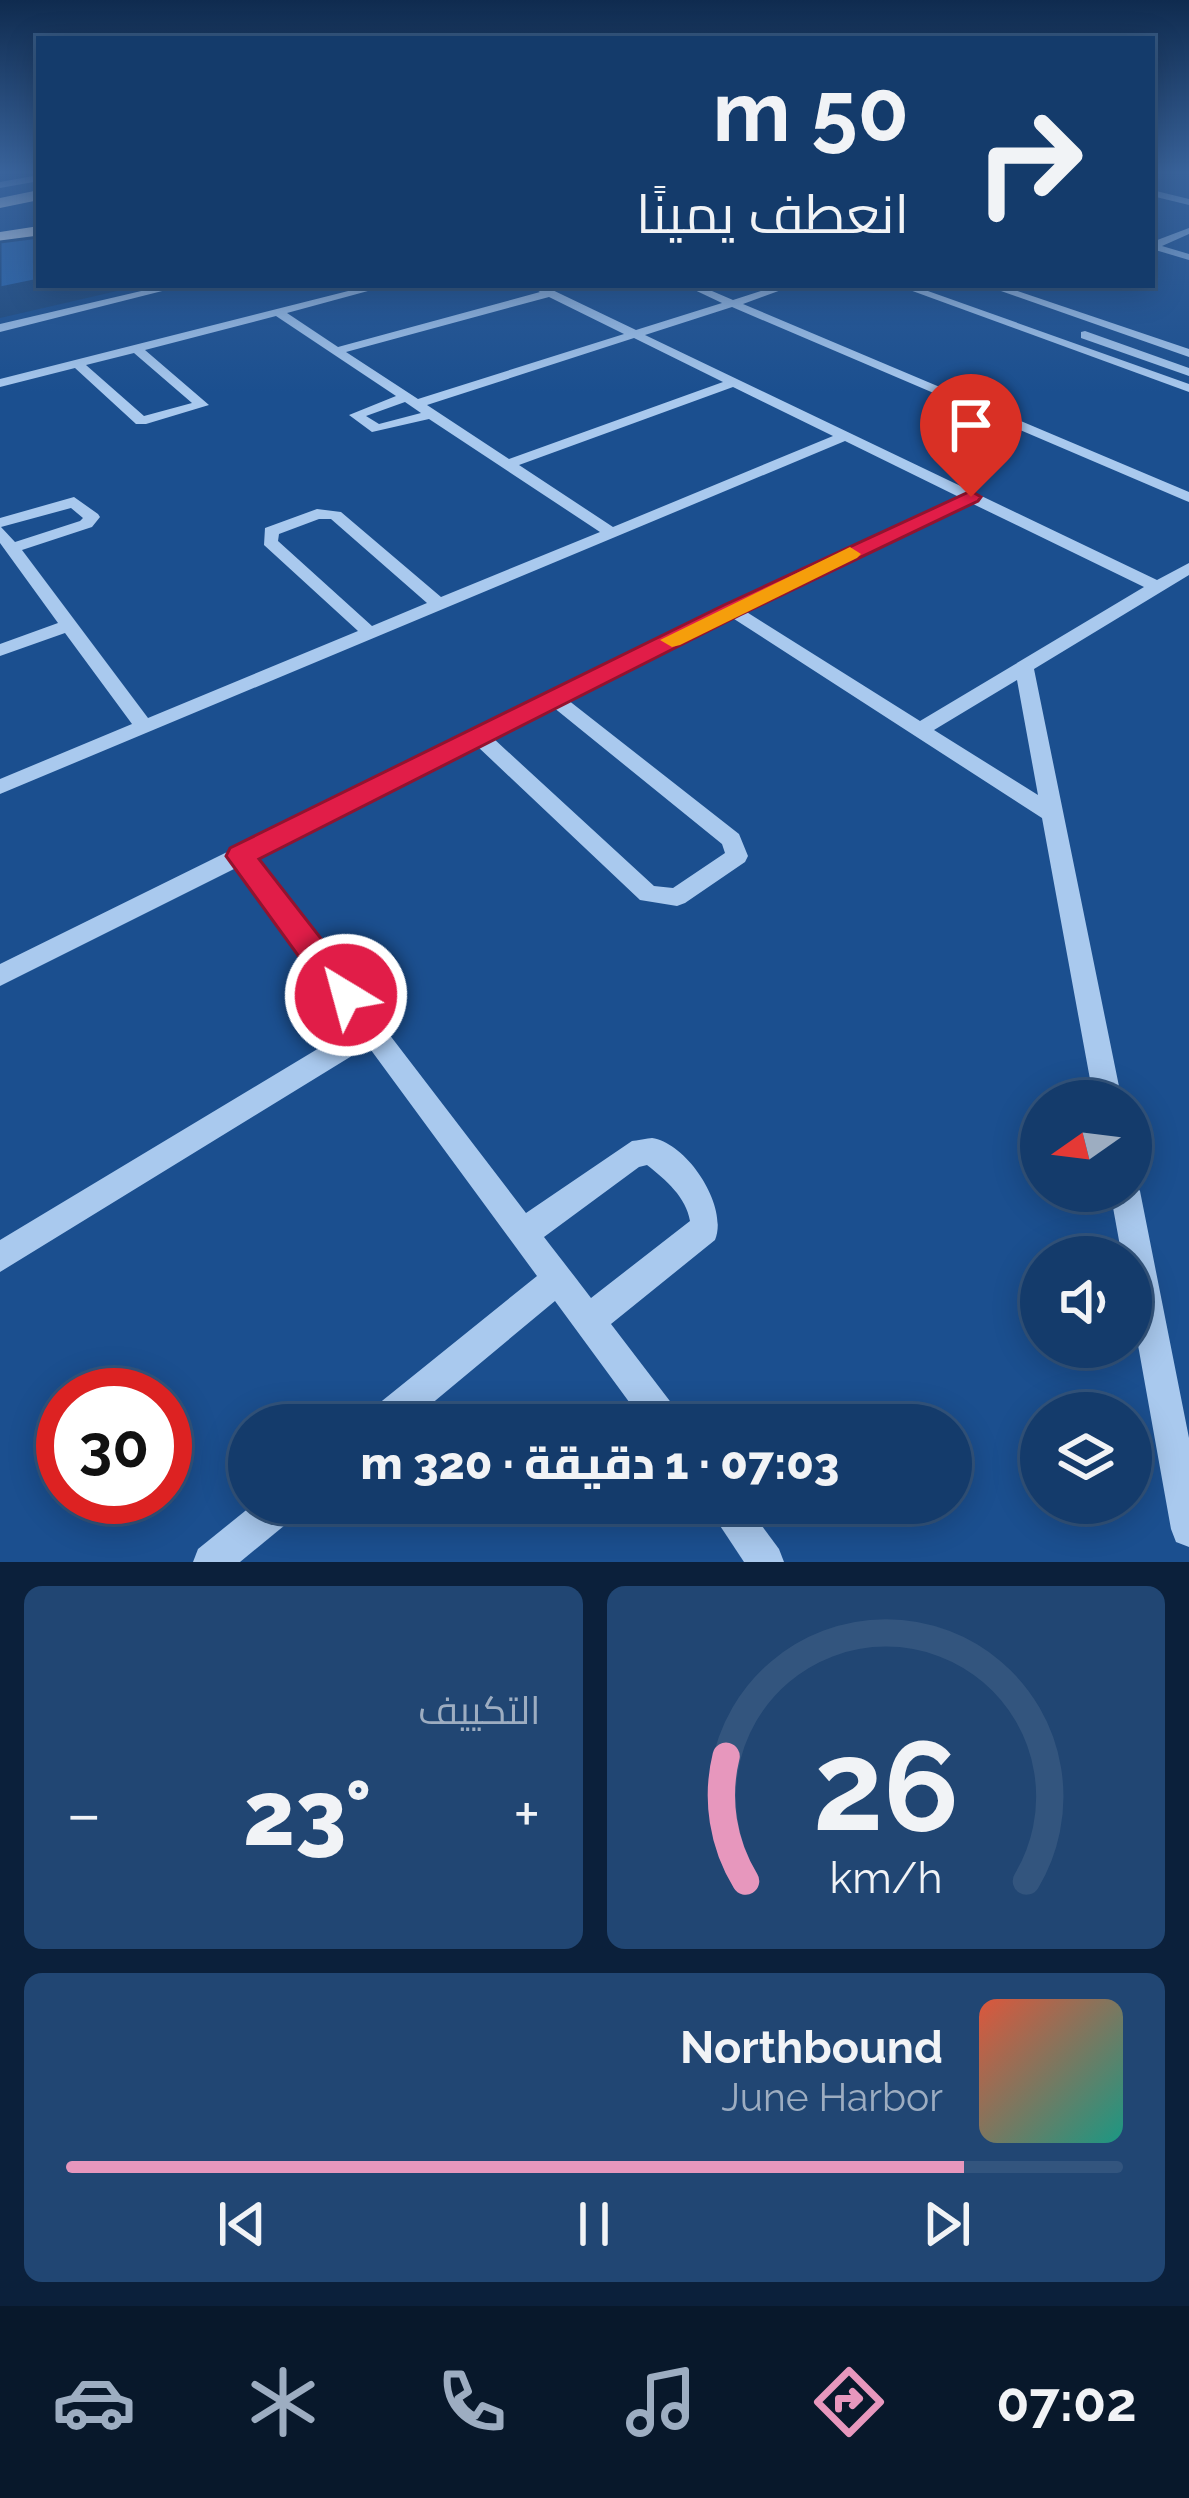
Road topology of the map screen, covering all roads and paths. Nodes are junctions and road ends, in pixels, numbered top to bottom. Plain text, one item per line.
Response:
1 (1155, 247) edge
2 (1189, 257) edge
3 (168, 288) edge
4 (373, 288) edge
5 (539, 288) edge
6 (696, 288) edge
7 (780, 288) edge
8 (910, 288) edge
9 (952, 288) edge
10 (997, 288) edge
11 (1034, 288) edge
12 (550, 293) junction
13 (731, 303) junction
14 (277, 312) junction
15 (1100, 322) junction
16 (0, 328) edge
17 (634, 334) junction
18 (1082, 334) junction
19 (1185, 338) edge
20 (136, 348) junction
21 (337, 351) junction
22 (1189, 353) edge
23 (77, 363) junction
24 (1125, 365) junction
25 (1189, 372) edge
26 (734, 382) junction
27 (0, 383) edge
28 (1189, 388) edge
29 (411, 400) junction
30 (431, 414) junction
31 (845, 436) junction
32 (508, 464) junction
33 (971, 497) junction
34 (1189, 497) edge
35 (612, 533) junction
36 (3, 536) edge
37 (1189, 568) edge
38 (1157, 587) junction
39 (439, 605) junction
40 (732, 610) junction
41 (69, 625) junction
42 (370, 634) junction
43 (0, 650) edge
44 (1024, 667) junction
45 (555, 698) junction
46 (144, 727) junction
47 (919, 730) junction
48 (479, 736) junction
49 (0, 787) edge
50 (1054, 816) junction
51 (240, 856) junction
52 (0, 976) edge
53 (372, 1030) junction
54 (1104, 1080) edge
55 (1129, 1212) edge
56 (526, 1232) junction
57 (0, 1257) edge
58 (560, 1277) junction
59 (591, 1319) junction
60 (405, 1404) edge
61 (652, 1404) edge
62 (258, 1524) edge
63 (738, 1524) edge
64 (1189, 1529) edge
65 (211, 1562) edge
66 (766, 1562) edge

1 - 2 street
3 - 16 street
4 - 14 street
5 - 12 street
6 - 13 street
7 - 13 street
8 - 24 street
9 - 18 street
10 - 15 street
11 - 19 street
12 - 17 street
12 - 21 street
13 - 17 street
13 - 34 street
14 - 20 street
14 - 21 street
15 - 19 street
15 - 22 street
17 - 26 street
17 - 29 street
18 - 24 street
18 - 25 street
20 - 23 street
20 - 23 street
21 - 29 street
23 - 27 street
24 - 28 street
26 - 31 street
26 - 32 street
29 - 30 street
29 - 30 street
30 - 32 street
31 - 33 street
31 - 35 street
32 - 35 street
33 - 38 street
33 - 40 street
35 - 39 street
36 - 41 street
37 - 38 street
38 - 44 street
39 - 42 street
39 - 42 street
40 - 45 street
40 - 47 street
41 - 43 street
41 - 46 street
42 - 46 street
44 - 47 street
44 - 50 street
45 - 48 street
45 - 48 street
46 - 49 street
47 - 50 street
48 - 51 street
50 - 54 street
51 - 52 street
51 - 53 street
53 - 56 street
53 - 57 street
55 - 64 street
56 - 58 street
56 - 59 street
58 - 59 street
58 - 60 street
59 - 61 street
62 - 65 street
63 - 66 street

